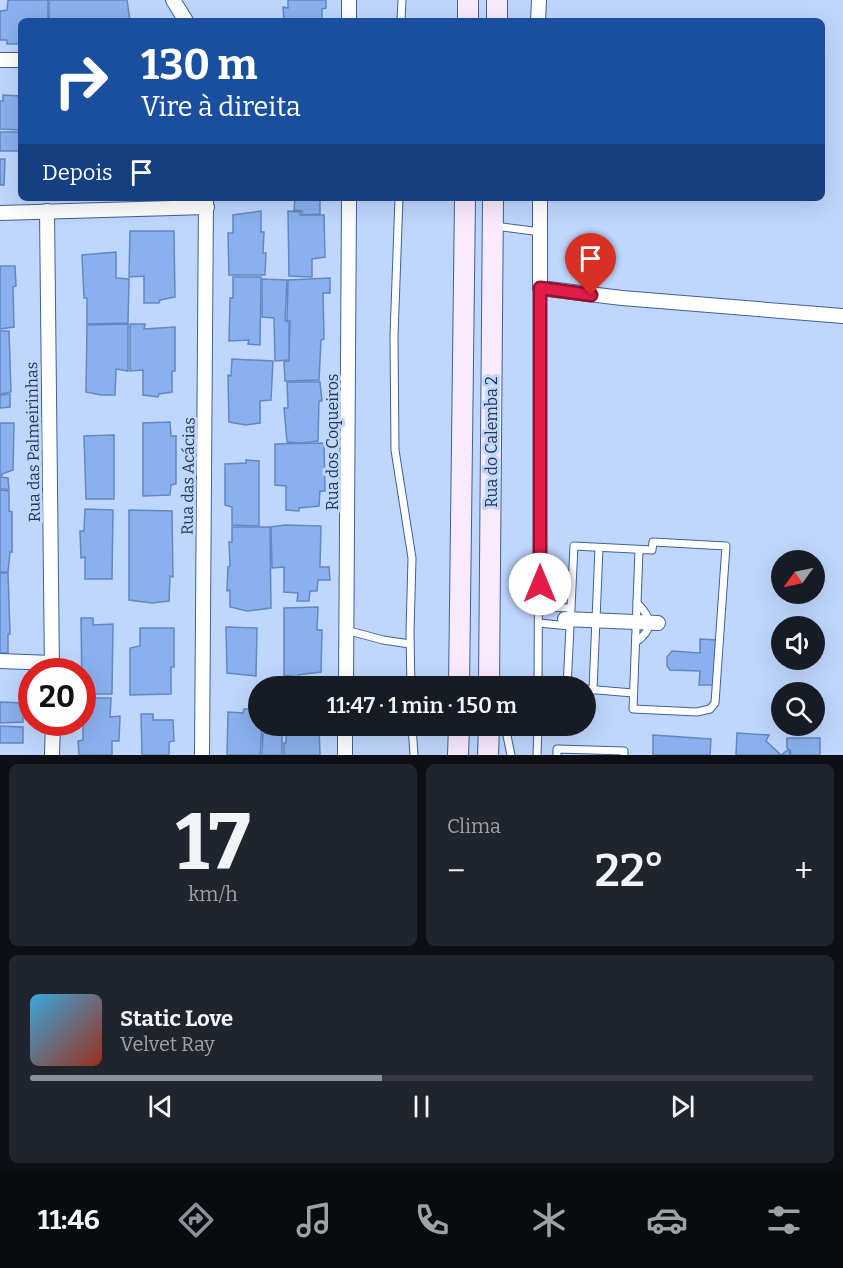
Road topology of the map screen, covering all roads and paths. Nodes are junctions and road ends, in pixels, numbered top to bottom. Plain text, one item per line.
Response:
1 (173, 0) edge
2 (349, 0) edge
3 (402, 0) edge
4 (468, 0) edge
5 (497, 0) edge
6 (539, 0) edge
7 (184, 18) edge
8 (349, 18) edge
9 (401, 18) edge
10 (468, 18) edge
11 (497, 18) edge
12 (538, 18) edge
13 (0, 60) edge
14 (18, 60) edge
15 (349, 201) edge
16 (399, 201) edge
17 (465, 201) edge
18 (493, 201) edge
19 (540, 201) edge
20 (206, 202) edge
21 (47, 211) junction
22 (0, 213) edge
23 (492, 225) junction
24 (540, 232) junction
25 (540, 288) junction
26 (843, 316) edge
27 (600, 548) junction
28 (639, 549) junction
29 (637, 603) junction
30 (540, 607) junction
31 (569, 618) junction
32 (596, 621) junction
33 (539, 623) junction
34 (648, 623) junction
35 (346, 630) junction
36 (636, 642) junction
37 (410, 644) junction
38 (489, 652) junction
39 (52, 658) edge
40 (0, 661) edge
41 (18, 663) edge
42 (346, 676) edge
43 (411, 676) edge
44 (459, 676) edge
45 (489, 676) edge
46 (494, 676) edge
47 (538, 676) edge
48 (567, 676) edge
49 (590, 676) edge
50 (596, 690) edge
51 (633, 693) junction
52 (53, 736) edge
53 (345, 736) edge
54 (413, 736) edge
55 (459, 736) edge
56 (489, 736) edge
57 (507, 736) edge
58 (537, 736) edge
59 (592, 753) edge
60 (52, 755) edge
61 (202, 755) edge
62 (345, 755) edge
63 (414, 755) edge
64 (458, 755) edge
65 (488, 755) edge
66 (511, 755) edge
67 (537, 755) edge
68 (557, 755) edge
69 (624, 755) edge

1 - 7 street
2 - 8 street
3 - 9 lane
4 - 10 main road
5 - 11 main road
6 - 12 street
13 - 14 street
15 - 35 street, Rua dos Coqueiros
16 - 37 lane
17 - 44 main road, Rua do Calemba 2
18 - 23 main road, Rua do Calemba 2
19 - 24 street
20 - 21 street
20 - 61 street, Rua das Acácias
21 - 22 street
21 - 39 street, Rua das Palmeirinhas
23 - 24 lane
23 - 38 main road, Rua do Calemba 2
24 - 25 street
25 - 26 street
25 - 30 lane
27 - 28 lane
27 - 31 lane
27 - 32 lane
28 - 29 lane
28 - 51 lane
29 - 34 lane
29 - 34 lane
30 - 31 lane
30 - 33 lane
31 - 32 street
31 - 33 lane
31 - 48 lane
32 - 34 street
32 - 49 lane
33 - 47 lane
34 - 36 lane
34 - 36 lane
35 - 37 lane
35 - 42 street, Rua dos Coqueiros
36 - 51 lane
37 - 43 lane
38 - 45 main road, Rua do Calemba 2
38 - 46 lane
40 - 41 street
50 - 51 lane
52 - 60 street
53 - 62 street
54 - 63 lane
55 - 64 main road
56 - 65 main road
57 - 66 lane
58 - 67 lane
59 - 68 lane
59 - 69 lane

